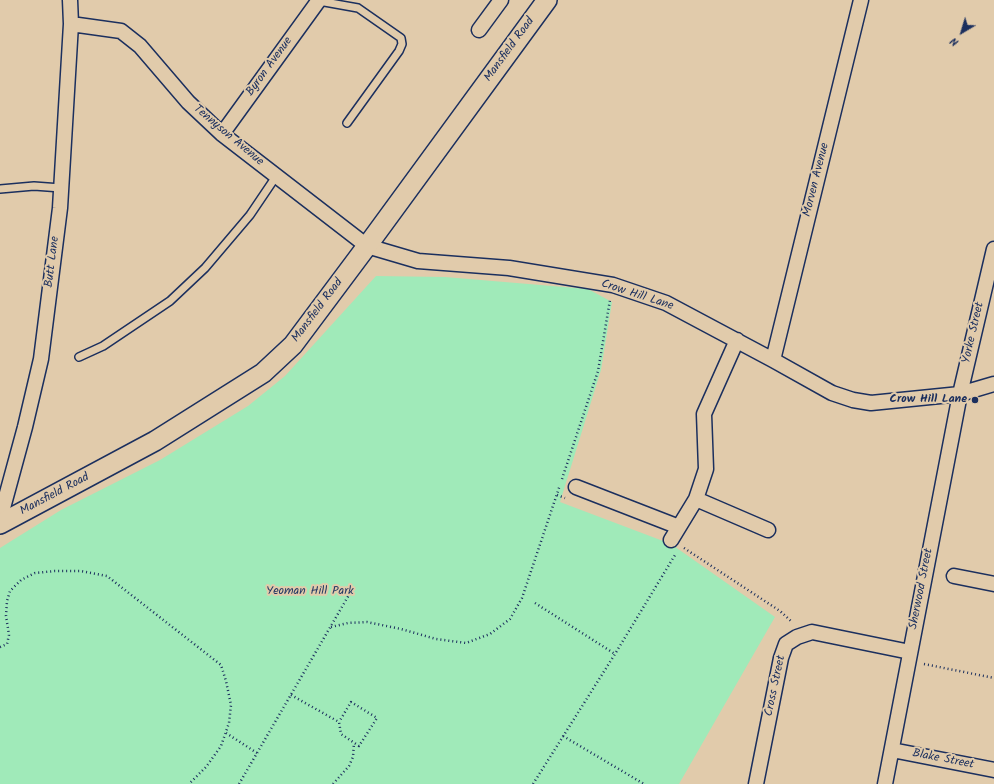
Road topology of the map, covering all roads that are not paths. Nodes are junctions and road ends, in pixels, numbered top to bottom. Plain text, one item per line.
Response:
1 (70, 0) edge
2 (319, 0) edge
3 (501, 0) edge
4 (546, 0) edge
5 (861, 0) edge
6 (71, 24) junction
7 (479, 30) dead end
8 (347, 123) dead end
9 (222, 134) junction
10 (277, 176) junction
11 (61, 188) junction
12 (0, 189) edge
13 (367, 246) junction
14 (994, 249) edge
15 (737, 340) junction
16 (79, 358) dead end
17 (773, 360) junction
18 (994, 384) edge
19 (960, 394) junction
20 (576, 487) dead end
21 (696, 499) junction
22 (0, 519) edge
23 (0, 524) edge
24 (679, 527) junction
25 (768, 530) dead end
26 (675, 545) road end
27 (954, 576) dead end
28 (994, 584) edge
29 (909, 656) junction
30 (892, 750) junction
31 (994, 770) edge
32 (756, 784) edge
33 (885, 784) edge

1 - 6 street, Butt Lane
2 - 8 lane
2 - 9 street, Byron Avenue
3 - 7 street
4 - 13 main road, Mansfield Road
5 - 17 street, Morven Avenue
6 - 9 street, Tennyson Avenue
6 - 11 street, Butt Lane
9 - 10 street, Tennyson Avenue
10 - 13 street, Tennyson Avenue
10 - 16 lane
11 - 12 lane
11 - 22 street, Butt Lane
13 - 15 street, Crow Hill Lane
13 - 23 main road, Mansfield Road
14 - 19 street, Yorke Street
15 - 17 street, Crow Hill Lane
15 - 21 street
17 - 19 street, Crow Hill Lane
18 - 19 street
19 - 29 street, Sherwood Street
20 - 24 street
21 - 24 street
21 - 25 street
24 - 26 street
27 - 28 street
29 - 30 street, Sherwood Street
29 - 32 street, Cross Street
30 - 31 street, Blake Street
30 - 33 street, Sherwood Street

